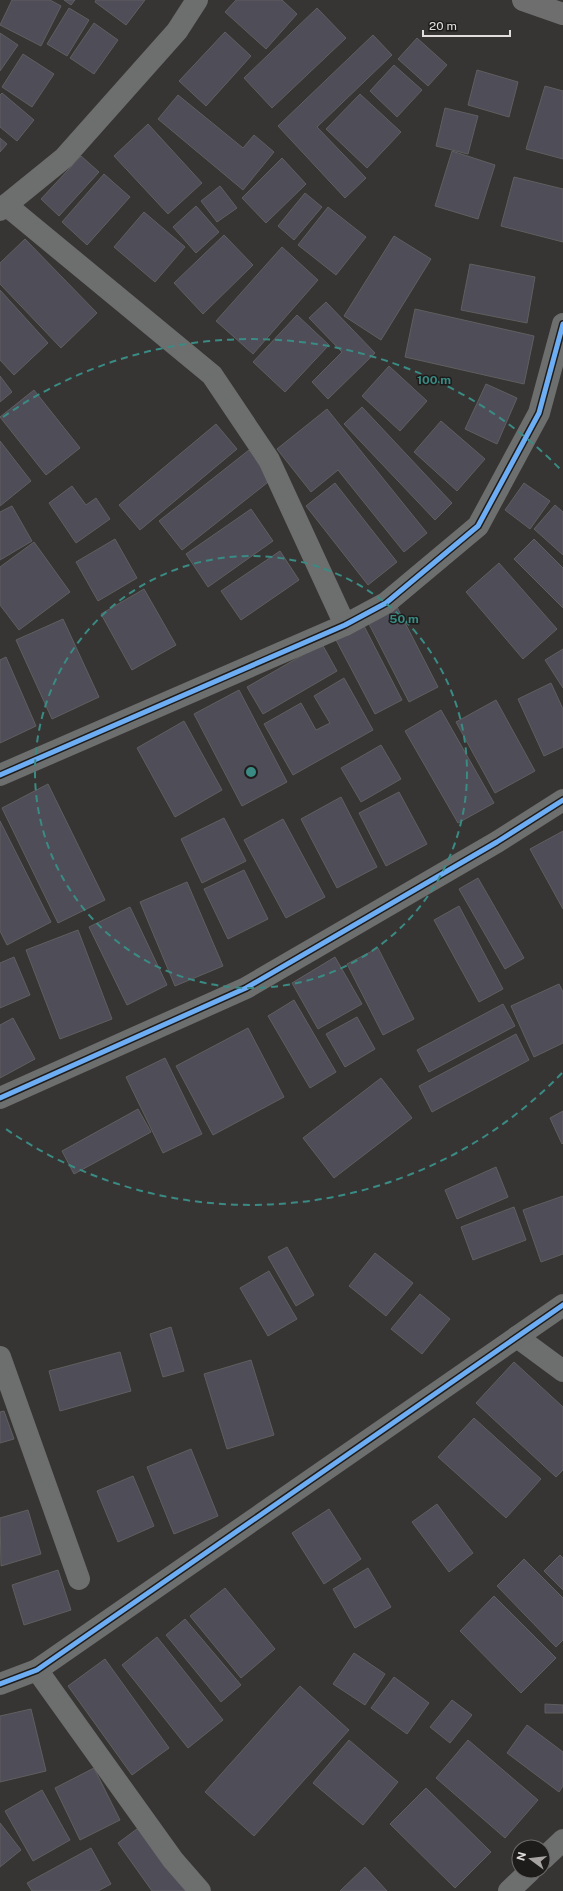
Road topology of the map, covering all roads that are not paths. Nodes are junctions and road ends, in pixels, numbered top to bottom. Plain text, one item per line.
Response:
1 (197, 0) edge
2 (523, 0) edge
3 (563, 14) edge
4 (3, 207) edge
5 (563, 324) edge
6 (345, 625) junction
7 (0, 775) edge
8 (563, 800) edge
9 (0, 1098) edge
10 (563, 1305) edge
11 (517, 1337) junction
12 (1, 1362) edge
13 (563, 1371) edge
14 (79, 1578) dead end
15 (37, 1670) junction
16 (0, 1684) edge
17 (563, 1840) edge
18 (551, 1851) edge
19 (522, 1879) edge
20 (200, 1891) edge
21 (509, 1891) edge

1 - 4 street
2 - 3 main road
4 - 6 street
5 - 6 street
6 - 7 street
8 - 9 street
10 - 11 street
11 - 13 street
11 - 15 street
12 - 14 street
15 - 16 street
15 - 20 street
17 - 18 street
19 - 21 street

